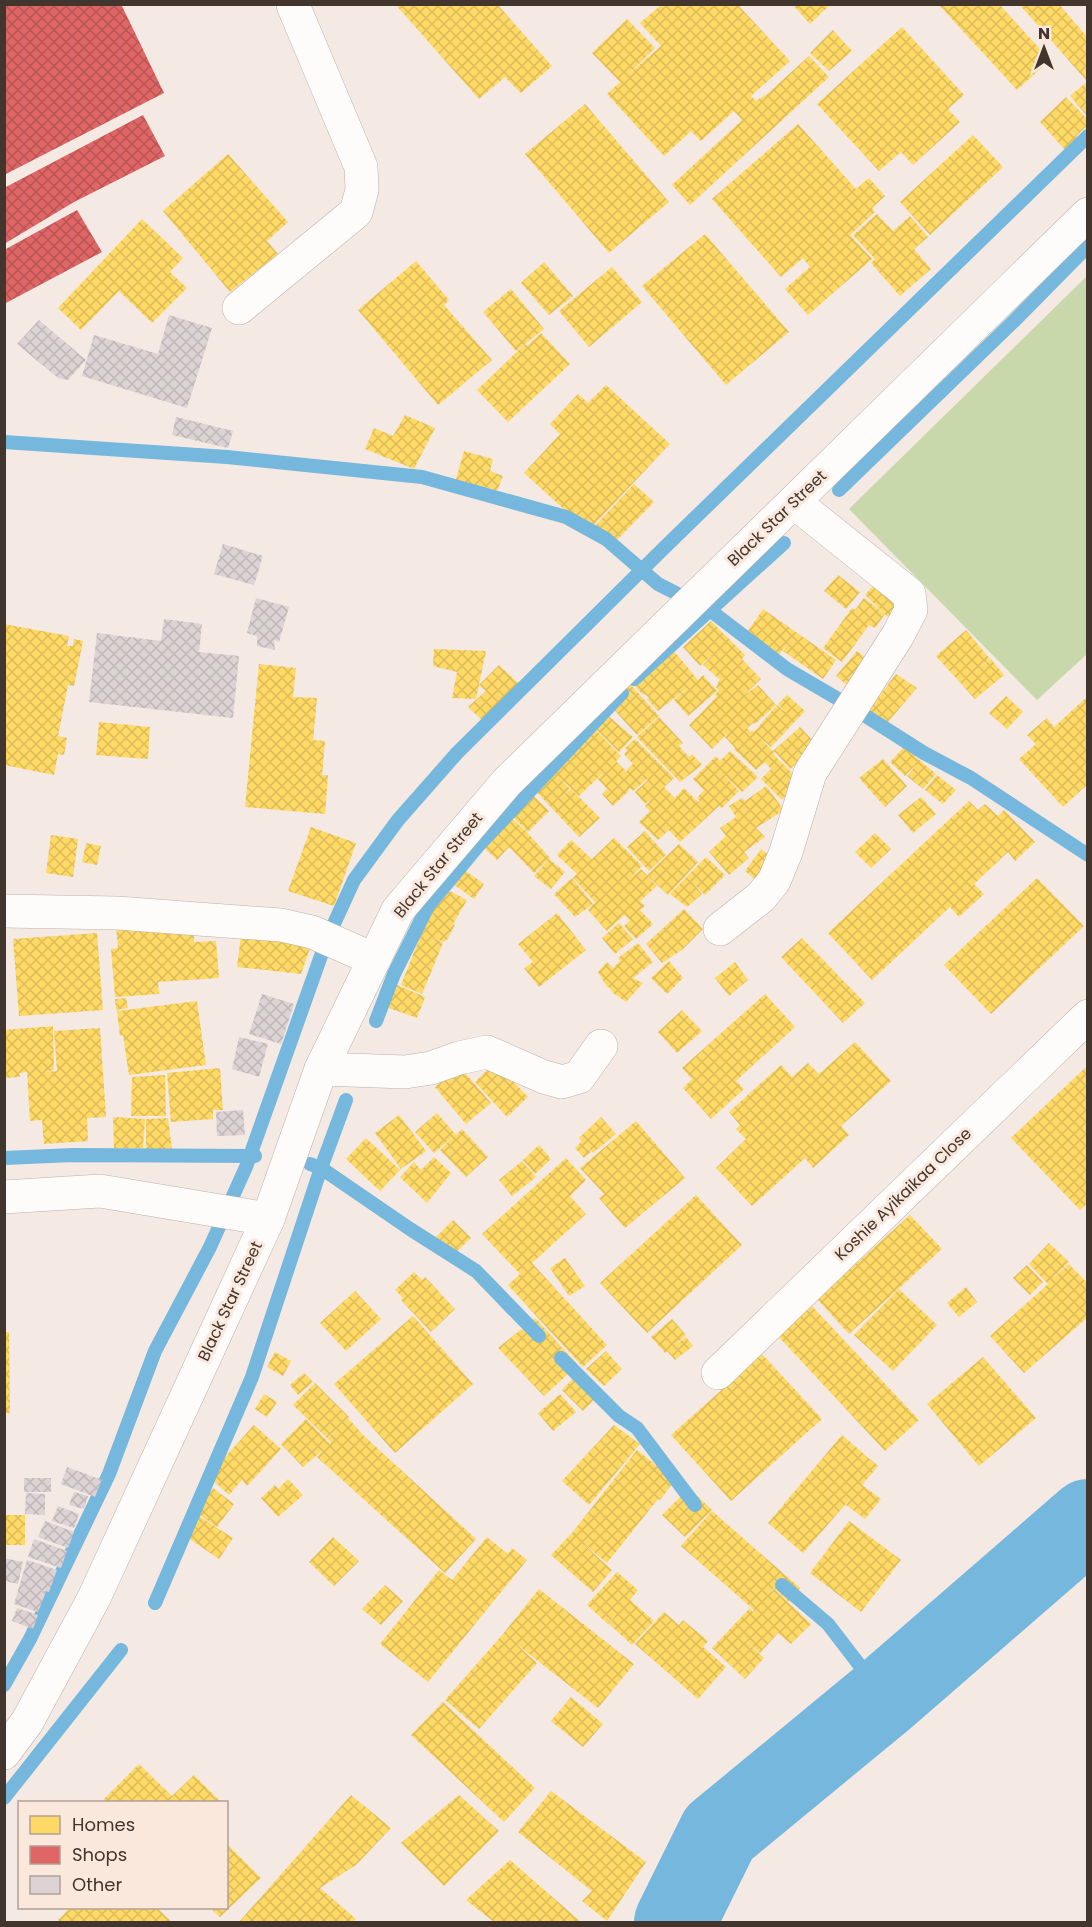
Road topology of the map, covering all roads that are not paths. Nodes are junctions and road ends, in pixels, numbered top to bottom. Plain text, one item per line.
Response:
1 (274, 4) edge
2 (293, 5) edge
3 (1088, 214) edge
4 (239, 308) dead end
5 (794, 502) junction
6 (4, 911) edge
7 (720, 929) dead end
8 (373, 959) junction
9 (1088, 1016) edge
10 (601, 1046) dead end
11 (321, 1069) junction
12 (4, 1197) edge
13 (268, 1219) junction
14 (718, 1373) dead end
15 (16, 1721) edge
16 (4, 1753) edge

1 - 2 street
2 - 4 street
3 - 5 street, Black Star Street
5 - 7 street
5 - 8 street, Black Star Street
6 - 8 street
8 - 11 street, Black Star Street
9 - 14 street, Koshie Ayikaikaa Close
10 - 11 street
11 - 13 street, Black Star Street
12 - 13 street
13 - 15 street, Black Star Street
15 - 16 street, Black Star Street

